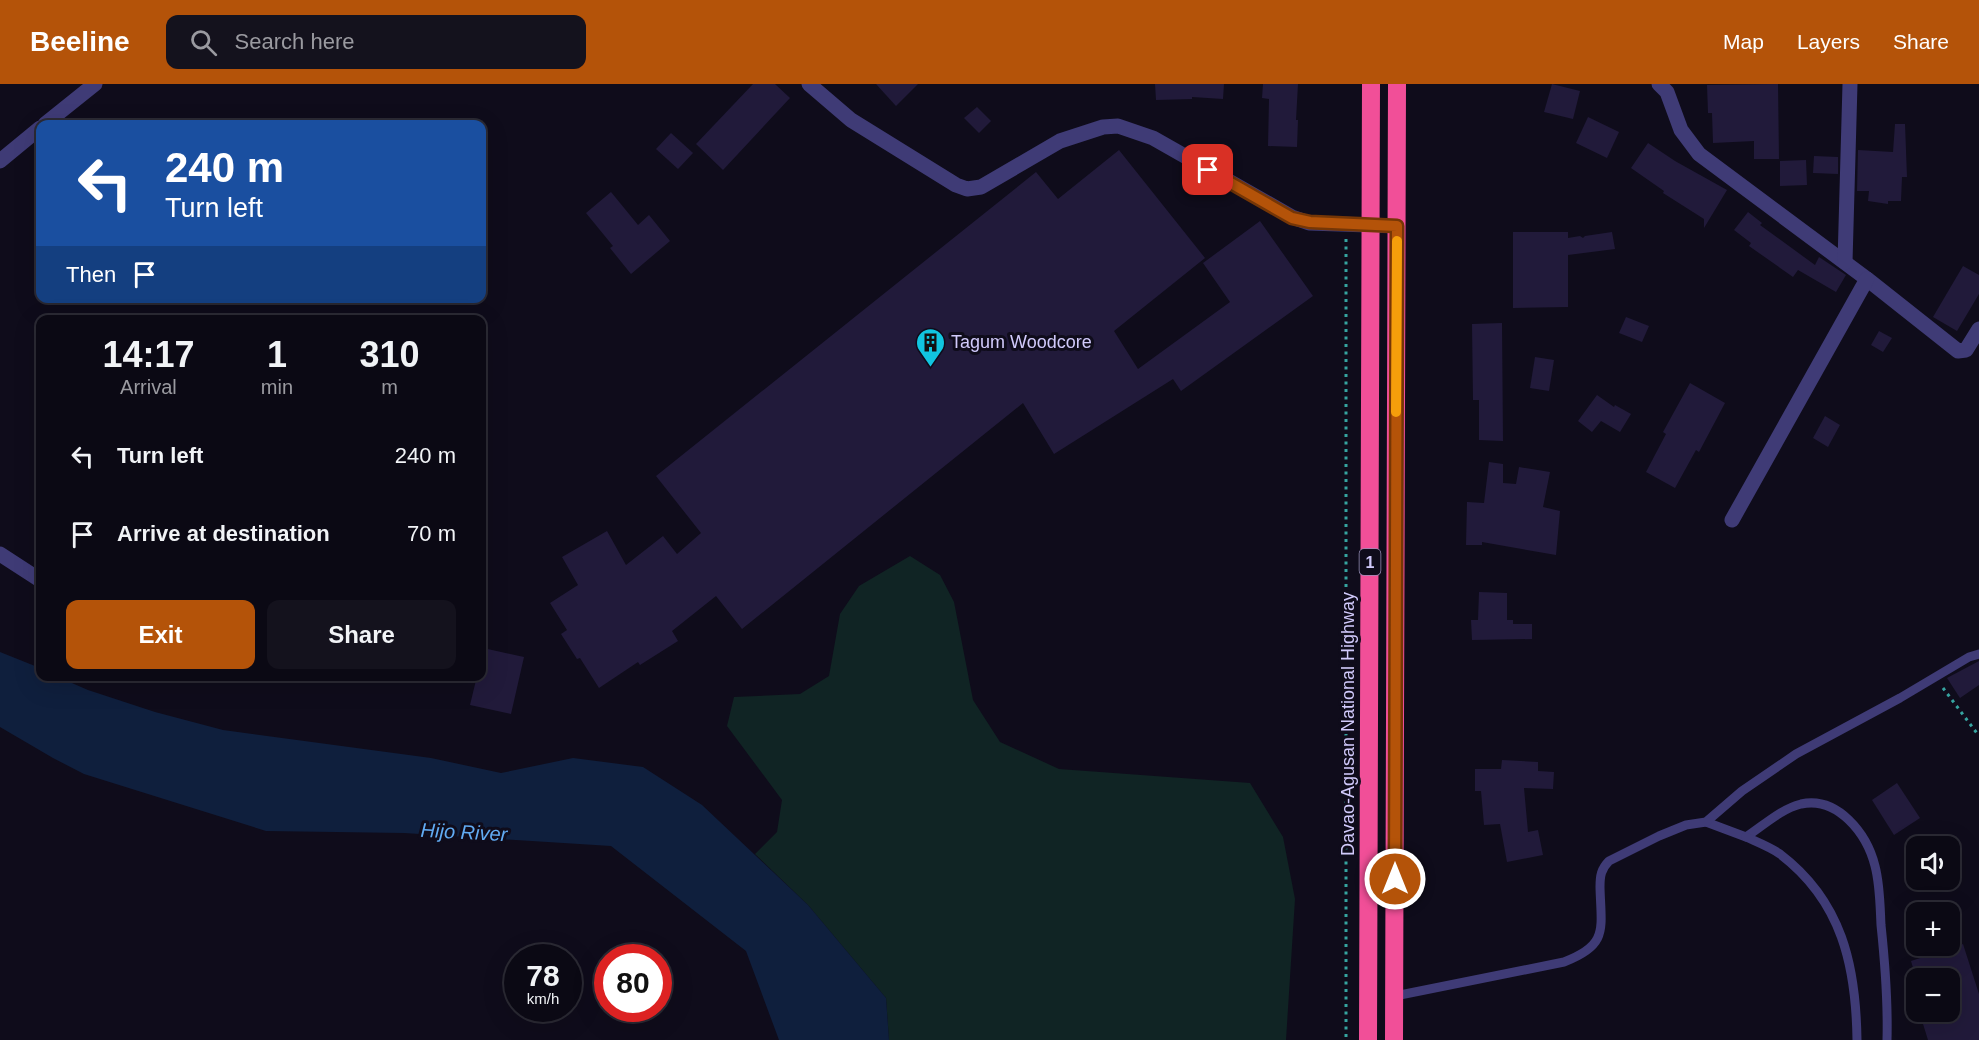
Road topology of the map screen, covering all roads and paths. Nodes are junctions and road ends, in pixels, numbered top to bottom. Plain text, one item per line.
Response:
1 (95, 84) edge
2 (809, 84) edge
3 (1371, 84) edge
4 (1397, 84) edge
5 (1659, 84) edge
6 (1850, 84) edge
7 (50, 120) edge
8 (36, 131) edge
9 (0, 161) edge
10 (1346, 225) junction
11 (1371, 226) junction
12 (1397, 226) junction
13 (1845, 262) junction
14 (1867, 279) junction
15 (1979, 329) edge
16 (1732, 520) dead end
17 (0, 554) edge
18 (36, 577) edge
19 (1979, 654) edge
20 (1935, 676) junction
21 (1979, 736) edge
22 (1706, 822) junction
23 (1746, 837) junction
24 (1395, 996) junction
25 (1346, 1040) edge
26 (1368, 1040) edge
27 (1394, 1040) edge
28 (1857, 1040) edge
29 (1887, 1040) edge

1 - 7 street
2 - 10 street
3 - 11 highway, Davao-Agusan National Highway / 1
4 - 12 highway, 1
5 - 13 street
6 - 13 street
8 - 9 street
10 - 11 street
10 - 25 path
11 - 12 street
11 - 26 highway, Davao-Agusan National Highway / 1
12 - 24 highway, 1
13 - 14 street
14 - 15 street
14 - 16 street
17 - 18 street
19 - 20 lane
20 - 21 path
20 - 22 lane
22 - 23 lane
22 - 24 lane
23 - 28 lane
23 - 29 lane
24 - 27 highway, 1

